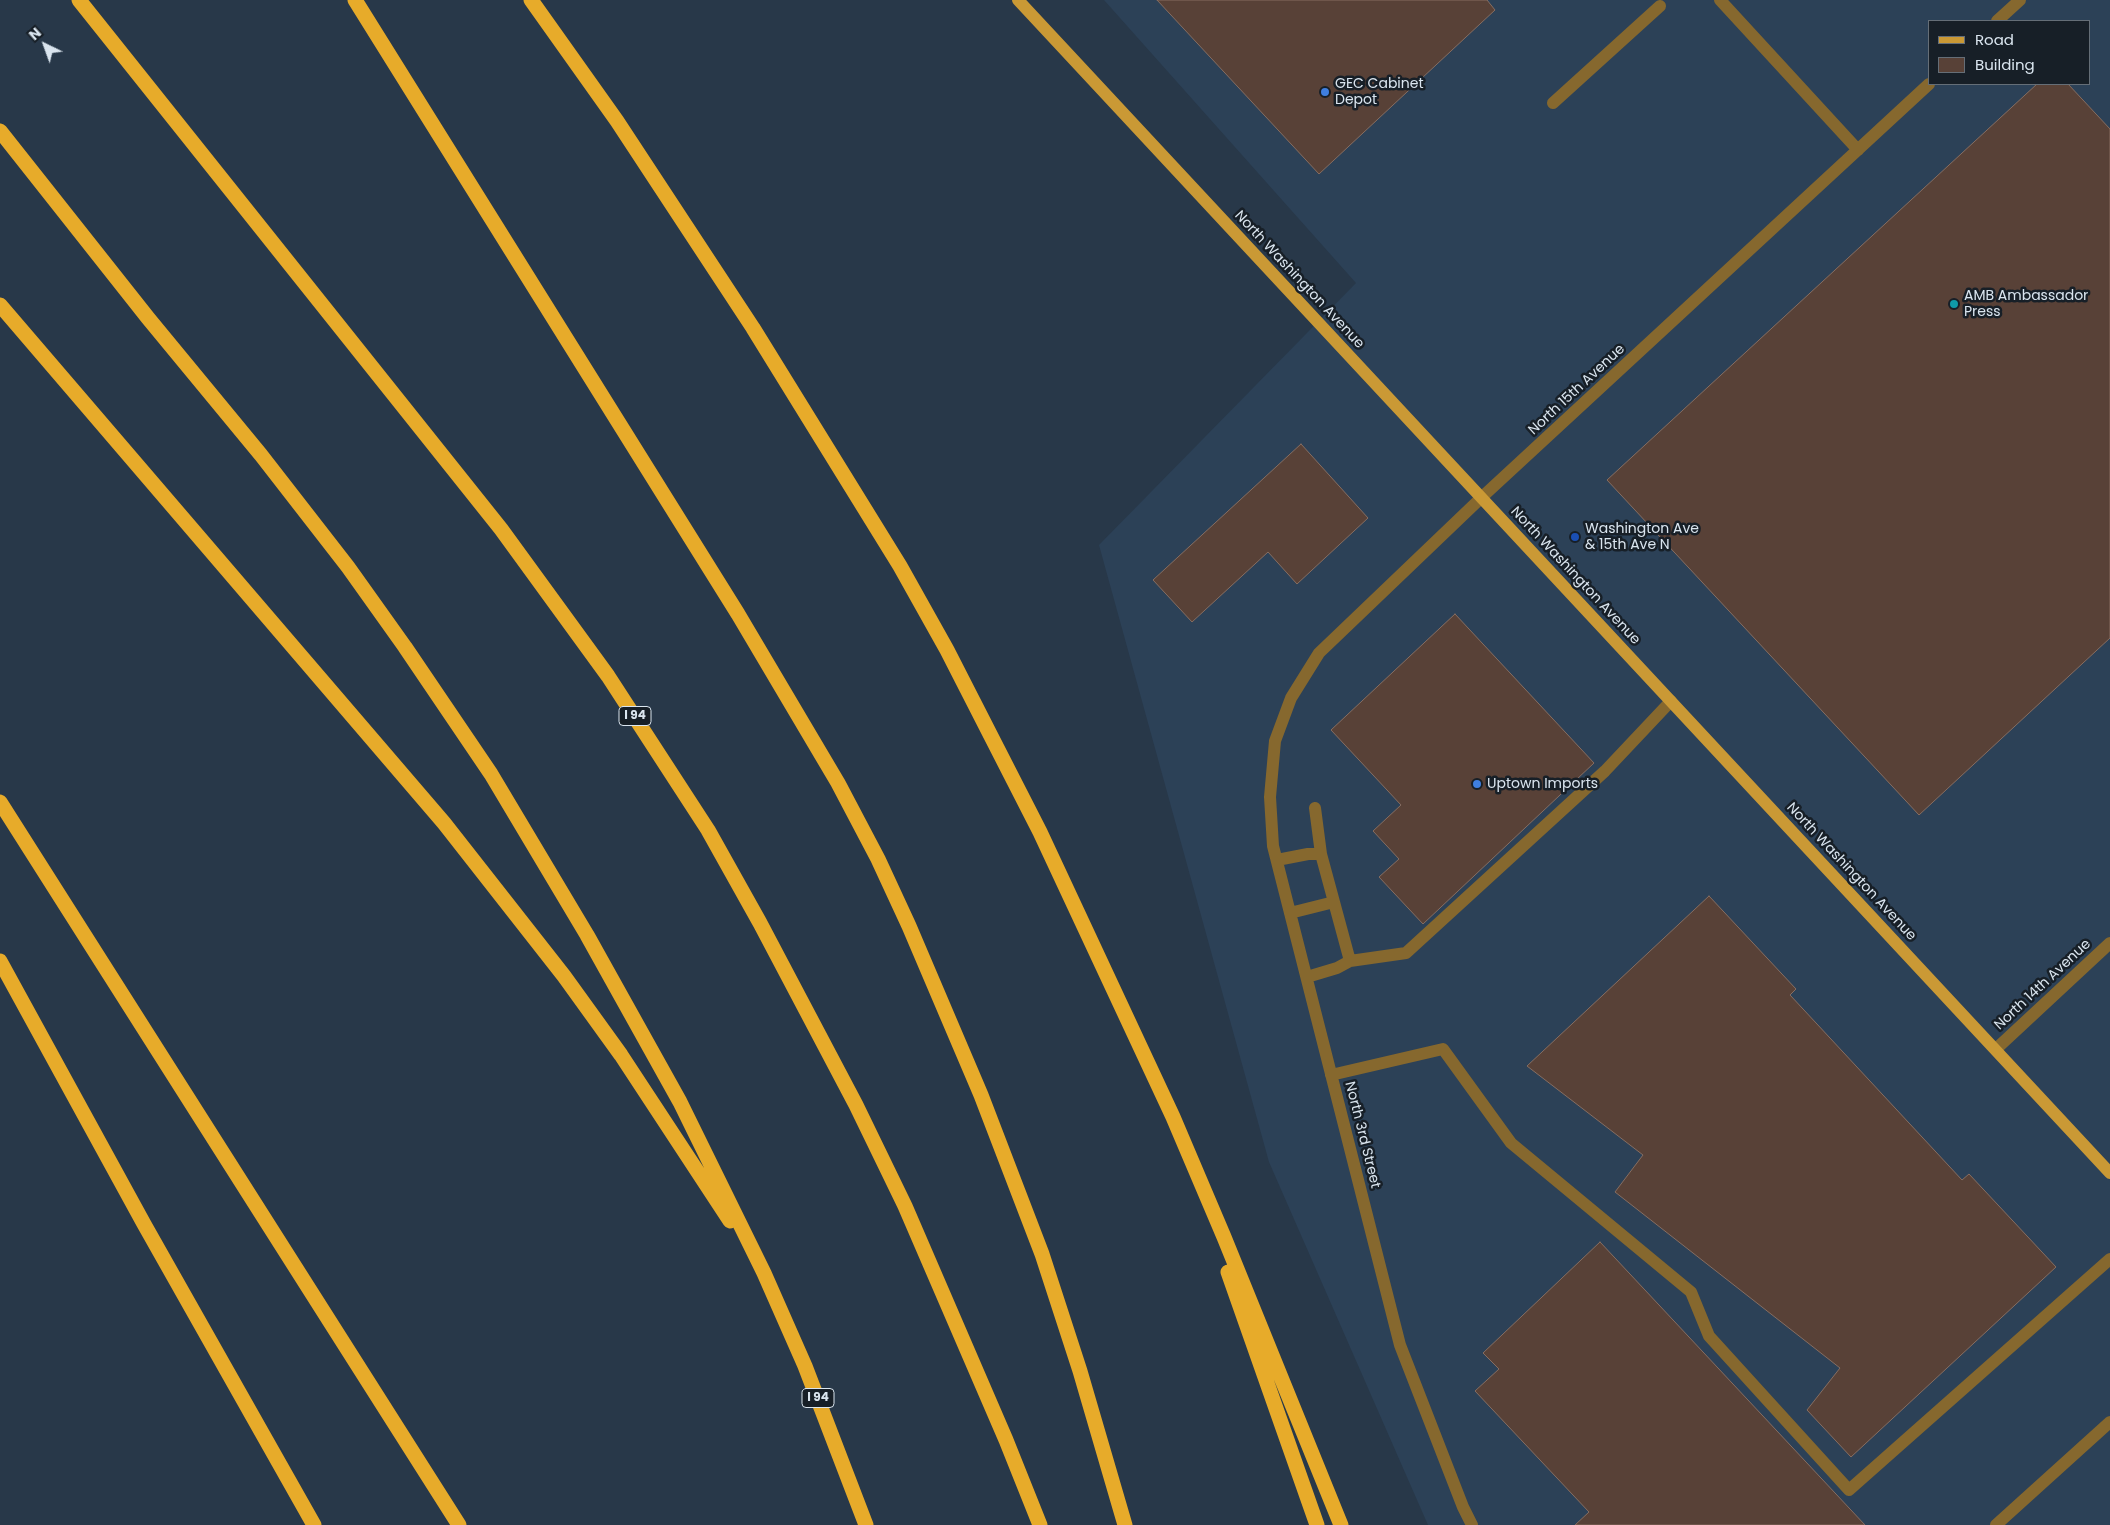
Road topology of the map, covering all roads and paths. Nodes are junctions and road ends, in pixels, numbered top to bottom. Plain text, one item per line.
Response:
1 (79, 0) edge
2 (355, 0) edge
3 (531, 0) edge
4 (1018, 0) edge
5 (1720, 0) edge
6 (2020, 0) edge
7 (1661, 2) edge
8 (1998, 20) edge
9 (1928, 85) edge
10 (1553, 103) dead end
11 (0, 131) edge
12 (1858, 150) junction
13 (0, 305) edge
14 (1481, 498) junction
15 (1671, 701) junction
16 (1275, 741) joint
17 (0, 802) edge
18 (1315, 808) dead end
19 (1321, 854) junction
20 (1276, 860) junction
21 (1334, 902) junction
22 (1290, 913) junction
23 (2110, 943) edge
24 (0, 961) edge
25 (1350, 961) junction
26 (1307, 977) junction
27 (1996, 1049) junction
28 (1331, 1075) junction
29 (1173, 1117) junction
30 (2110, 1173) edge
31 (2110, 1259) edge
32 (764, 1273) junction
33 (2110, 1422) edge
34 (314, 1525) edge
35 (459, 1525) edge
36 (866, 1525) edge
37 (1040, 1525) edge
38 (1125, 1525) edge
39 (1318, 1525) edge
40 (1341, 1525) edge
41 (1472, 1525) edge
42 (1996, 1525) edge

1 - 37 highway, I 94
2 - 38 highway
3 - 29 highway
4 - 14 main road, North Washington Avenue
5 - 12 street
6 - 8 street
7 - 10 street
9 - 12 street, North 15th Avenue
11 - 32 highway, I 94
12 - 14 street, North 15th Avenue
13 - 32 highway
14 - 15 main road, North Washington Avenue
14 - 16 street, North 15th Avenue
15 - 25 street
15 - 27 main road, North Washington Avenue
16 - 20 street, North 3rd Street
17 - 35 highway
18 - 19 street
19 - 20 street
19 - 21 street
20 - 22 street, North 3rd Street
21 - 22 street
21 - 25 street
22 - 26 street, North 3rd Street
23 - 27 street, North 14th Avenue
24 - 34 highway
25 - 26 street
26 - 28 street, North 3rd Street
27 - 30 main road, North Washington Avenue
28 - 31 street
28 - 41 street, North 3rd Street
29 - 39 highway
29 - 40 highway
32 - 36 highway, I 94
33 - 42 street

